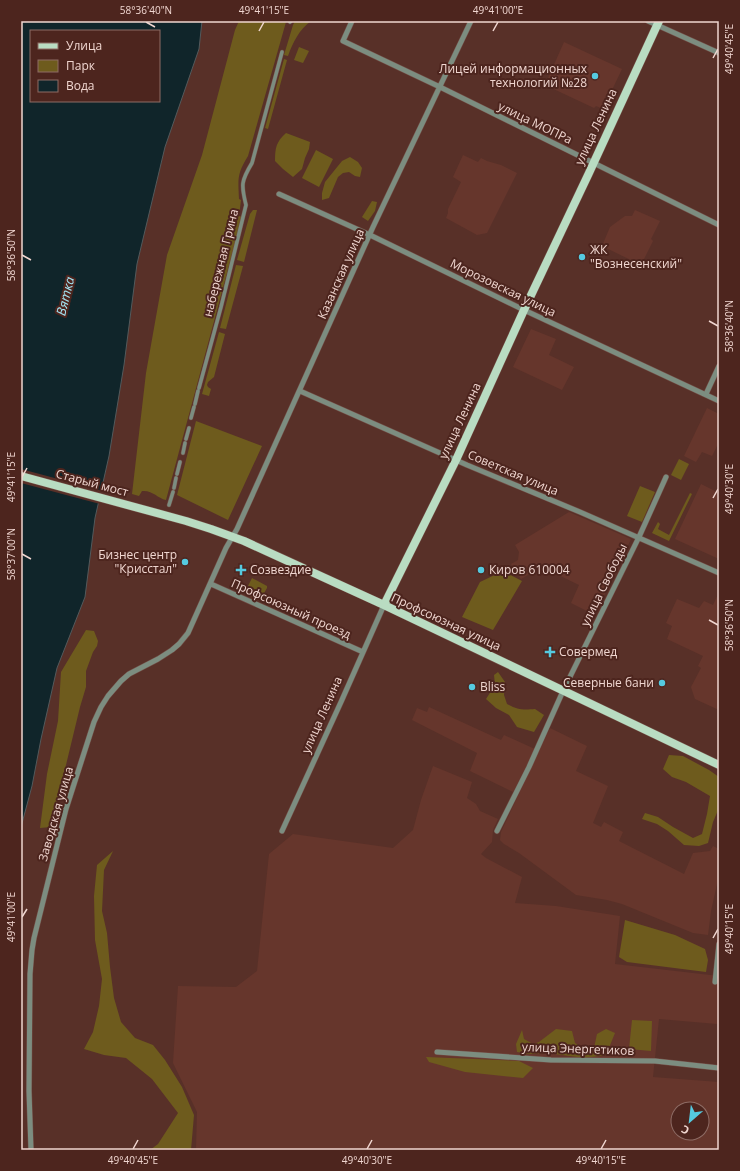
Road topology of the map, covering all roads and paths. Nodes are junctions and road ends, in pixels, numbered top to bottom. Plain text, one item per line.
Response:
1 (352, 21) edge
2 (471, 21) edge
3 (648, 21) edge
4 (658, 23) edge
5 (282, 52) dead end
6 (719, 53) edge
7 (440, 87) junction
8 (593, 163) junction
9 (279, 194) dead end
10 (719, 225) edge
11 (370, 235) junction
12 (524, 310) junction
13 (719, 366) edge
14 (300, 391) junction
15 (706, 394) junction
16 (719, 401) edge
17 (191, 418) dead end
18 (189, 428) dead end
19 (182, 453) dead end
20 (456, 460) junction
21 (180, 462) dead end
22 (21, 476) edge
23 (666, 477) dead end
24 (169, 505) dead end
25 (157, 513) joint
26 (232, 537) junction
27 (638, 537) junction
28 (719, 573) edge
29 (211, 584) junction
30 (384, 605) junction
31 (363, 652) junction
32 (563, 691) junction
33 (719, 765) edge
34 (282, 831) dead end
35 (497, 831) dead end
36 (719, 944) edge
37 (715, 982) dead end
38 (437, 1052) dead end
39 (719, 1068) edge
40 (31, 1150) edge

1 - 7 street, улица МОПРа
2 - 7 street, Казанская улица
3 - 4 street
4 - 6 street
4 - 8 main road, улица Ленина
5 - 17 street, набережная Грина
7 - 8 street, улица МОПРа
7 - 11 street, Казанская улица
8 - 10 street, улица МОПРа
8 - 12 main road, улица Ленина
9 - 11 street, Морозовская улица
11 - 12 street, Морозовская улица
11 - 14 street, Казанская улица
12 - 15 street, Морозовская улица
12 - 20 main road, улица Ленина
13 - 15 street
14 - 20 street, Советская улица
14 - 26 street, Казанская улица
15 - 16 street, Морозовская улица
18 - 19 street
20 - 27 street, Советская улица
20 - 30 main road, улица Ленина
21 - 24 street
22 - 25 main road, Старый мост
23 - 27 street, улица Свободы
25 - 26 main road, Профсоюзная улица
26 - 29 street, Заводская улица
26 - 30 main road, Профсоюзная улица
27 - 28 street, Советская улица
27 - 32 street, улица Свободы
29 - 31 street, Профсоюзный проезд
29 - 40 street, Заводская улица
30 - 31 street, улица Ленина
30 - 32 main road, Профсоюзная улица
31 - 34 street, улица Ленина
32 - 33 main road, Профсоюзная улица
32 - 35 street, улица Свободы
36 - 37 street
38 - 39 street, улица Энергетиков

